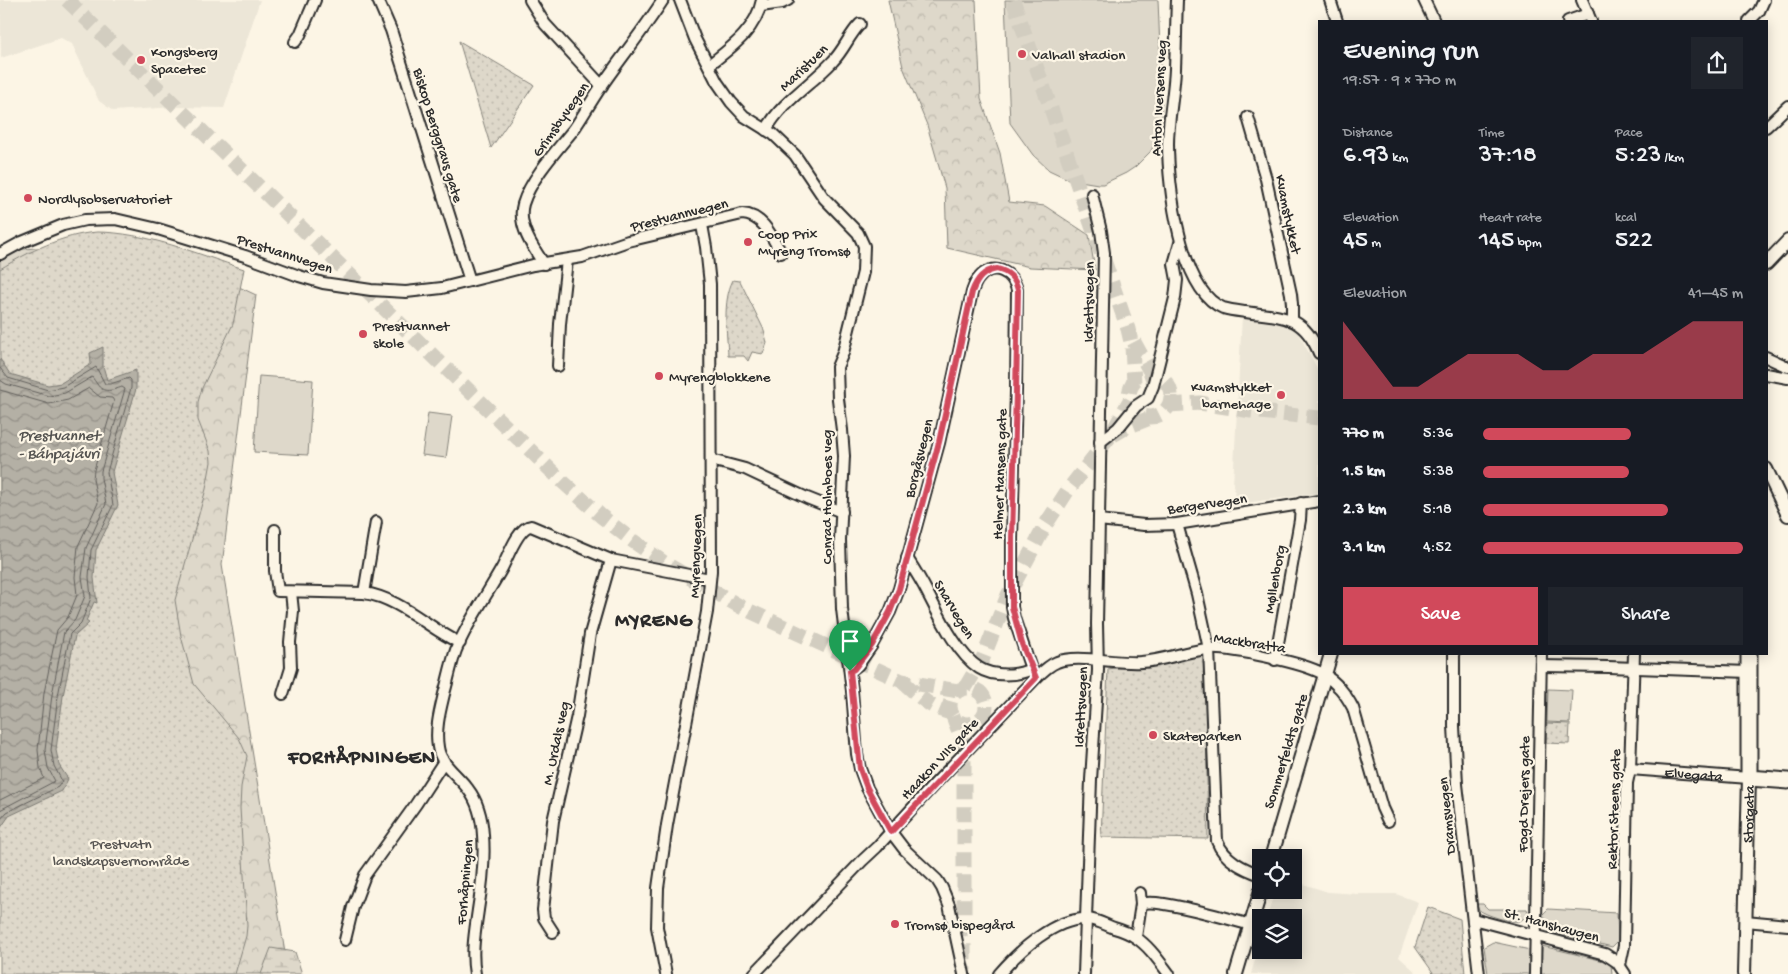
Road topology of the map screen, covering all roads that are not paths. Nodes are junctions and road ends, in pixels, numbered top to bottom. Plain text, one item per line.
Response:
1 (315, 0) edge
2 (378, 0) edge
3 (530, 0) edge
4 (663, 0) edge
5 (680, 0) edge
6 (788, 0) edge
7 (1177, 0) edge
8 (1330, 0) edge
9 (1424, 0) edge
10 (1582, 0) edge
11 (1764, 0) edge
12 (761, 3) edge
13 (1590, 18) edge
14 (1337, 20) edge
15 (1434, 20) edge
16 (1575, 20) edge
17 (1750, 20) edge
18 (860, 24) dead end
19 (295, 42) dead end
20 (709, 65) junction
21 (602, 86) junction
22 (1788, 106) edge
23 (1248, 117) dead end
24 (1768, 125) edge
25 (766, 130) junction
26 (1092, 194) dead end
27 (702, 225) junction
28 (1788, 241) edge
29 (1180, 243) junction
30 (781, 253) dead end
31 (0, 254) edge
32 (567, 260) junction
33 (1768, 262) edge
34 (544, 264) junction
35 (1013, 278) joint
36 (470, 281) junction
37 (1292, 320) junction
38 (1318, 351) edge
39 (1768, 358) edge
40 (558, 366) dead end
41 (1788, 367) edge
42 (1768, 374) edge
43 (1788, 378) edge
44 (1100, 442) junction
45 (711, 460) junction
46 (1768, 473) edge
47 (1318, 501) edge
48 (1301, 504) junction
49 (842, 512) junction
50 (1788, 515) edge
51 (1100, 520) junction
52 (376, 522) dead end
53 (1177, 524) junction
54 (275, 530) dead end
55 (907, 558) junction
56 (611, 560) junction
57 (710, 579) junction
58 (292, 592) junction
59 (364, 593) junction
60 (460, 643) junction
61 (1209, 649) junction
62 (1331, 655) edge
63 (1454, 655) edge
64 (1541, 655) edge
65 (1634, 655) edge
66 (1749, 655) edge
67 (1275, 660) junction
68 (1098, 661) junction
69 (1540, 666) junction
70 (1634, 668) junction
71 (850, 671) junction
72 (1749, 672) junction
73 (1034, 673) junction
74 (1325, 675) junction
75 (284, 694) dead end
76 (444, 761) junction
77 (1630, 769) junction
78 (1749, 778) junction
79 (1788, 781) edge
80 (1388, 821) dead end
81 (891, 832) junction
82 (1274, 849) edge
83 (1252, 871) edge
84 (1258, 899) edge
85 (1086, 919) junction
86 (1473, 919) junction
87 (1745, 921) junction
88 (1251, 925) junction
89 (1788, 925) edge
90 (553, 932) dead end
91 (1535, 934) junction
92 (1136, 937) junction
93 (345, 940) dead end
94 (1622, 970) edge
95 (475, 974) edge
96 (666, 974) edge
97 (754, 974) edge
98 (964, 974) edge
99 (999, 974) edge
100 (1084, 974) edge
101 (1169, 974) edge
102 (1236, 974) edge
103 (1479, 974) edge
104 (1535, 974) edge
105 (1744, 974) edge

1 - 19 street
2 - 36 street, Biskop Berggravs gate
3 - 21 street
4 - 21 street, Grimsbyvegen
5 - 20 street, Conrad Holmboes veg
6 - 12 street
7 - 29 street, Anton Iversens veg
8 - 14 street
9 - 15 street
10 - 13 street
11 - 17 street
12 - 20 street
13 - 16 street
18 - 25 street, Maristuen
20 - 25 street, Conrad Holmboes veg
21 - 34 street, Grimsbyvegen
22 - 24 street
23 - 37 street, Kvamstykket
25 - 49 street, Conrad Holmboes veg
26 - 44 street, Idrettsvegen
27 - 30 street, Prestvannvegen
27 - 32 street, Prestvannvegen
27 - 45 street, Myrengvegen
28 - 33 street
29 - 37 street, Anton Iversens veg
29 - 44 street
31 - 36 street, Prestvannvegen
32 - 34 street, Prestvannvegen
32 - 40 street
34 - 36 street, Prestvannvegen
35 - 55 street, Borgåsvegen
35 - 73 street, Helmer Hansens gate
37 - 38 street
39 - 41 street
42 - 43 street
44 - 51 street, Idrettsvegen
45 - 49 street
45 - 57 street, Myrengvegen
46 - 50 street
47 - 48 street, Bergervegen
48 - 53 street, Bergervegen
48 - 67 street, Møllenborg
49 - 71 street, Conrad Holmboes veg
51 - 53 street, Bergervegen
51 - 68 street, Idrettsvegen
52 - 59 street
53 - 61 street
54 - 58 street
55 - 71 street, Borgåsvegen
55 - 73 street, Snarvegen
56 - 57 street
56 - 60 street, Forhåpningen
56 - 90 street, M. Urdals veg
57 - 96 street, Myrengvegen
58 - 59 street
58 - 75 street
59 - 60 street
60 - 76 street, Forhåpningen
61 - 67 street, Mackbratta
61 - 68 street, Mackbratta
61 - 83 street
62 - 74 street, Sommerfeldts gate
63 - 86 street, Dramsvegen
64 - 69 street, Fogd Drejers gate
65 - 70 street, Rektor Steens gate
66 - 72 main road, Storgata
67 - 74 street, Mackbratta
68 - 73 street, Haakon VIIs gate
68 - 85 street, Idrettsvegen
69 - 70 street
69 - 91 street, Fogd Drejers gate
70 - 72 street
70 - 77 street, Rektor Steens gate
71 - 81 street, Conrad Holmboes veg
72 - 78 main road, Storgata
73 - 81 street, Haakon VIIs gate
74 - 80 street, Mackbratta
74 - 82 street, Sommerfeldts gate
76 - 93 street
76 - 95 street, Forhåpningen
77 - 78 street, Elvegata
77 - 94 street, Rektor Steens gate
78 - 79 main road, Elvegata
78 - 87 street, Storgata
81 - 97 street, Haakon VIIs gate
81 - 98 street, Conrad Holmboes veg
84 - 88 street
85 - 92 street
85 - 99 street
85 - 100 street, Idrettsvegen
86 - 91 street, St. Hanshaugen
86 - 103 street, Dramsvegen
87 - 89 street
87 - 105 street, Storgata
88 - 92 street
88 - 102 street
91 - 94 street, St. Hanshaugen
91 - 104 street, Fogd Drejers gate
92 - 101 street

